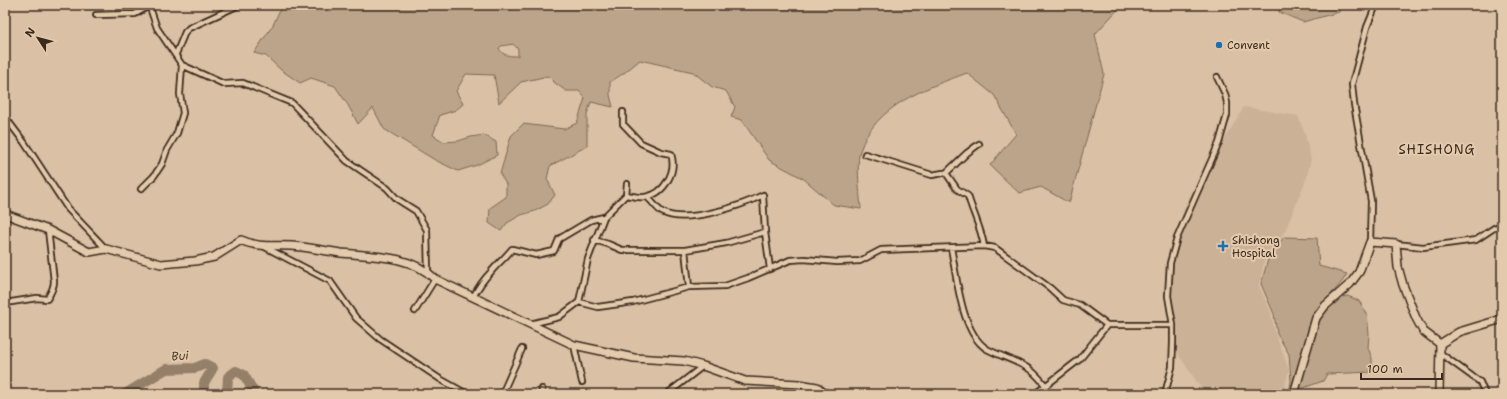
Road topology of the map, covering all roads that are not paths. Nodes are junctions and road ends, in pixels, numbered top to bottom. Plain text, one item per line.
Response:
1 (149, 5) edge
2 (240, 5) edge
3 (1376, 5) edge
4 (96, 15) dead end
5 (176, 54) junction
6 (182, 65) junction
7 (1217, 77) dead end
8 (623, 112) dead end
9 (5, 117) edge
10 (979, 144) dead end
11 (865, 154) dead end
12 (946, 173) junction
13 (627, 184) dead end
14 (141, 189) dead end
15 (626, 196) junction
16 (647, 197) junction
17 (5, 214) edge
18 (604, 216) junction
19 (1502, 225) edge
20 (48, 230) junction
21 (764, 232) junction
22 (594, 240) junction
23 (1370, 242) junction
24 (1396, 244) junction
25 (263, 246) junction
26 (984, 246) junction
27 (951, 248) junction
28 (106, 249) junction
29 (685, 250) junction
30 (770, 269) junction
31 (428, 272) junction
32 (435, 279) junction
33 (689, 288) junction
34 (473, 297) junction
35 (579, 302) junction
36 (5, 304) edge
37 (415, 311) dead end
38 (1502, 319) edge
39 (530, 324) junction
40 (1107, 325) junction
41 (1173, 325) junction
42 (574, 344) junction
43 (1440, 344) junction
44 (522, 349) dead end
45 (1440, 353) junction
46 (703, 366) junction
47 (582, 382) dead end
48 (1046, 386) junction
49 (467, 394) edge
50 (502, 394) edge
51 (668, 394) edge
52 (825, 394) edge
53 (1035, 394) edge
54 (1165, 394) edge
55 (1294, 394) edge
56 (1439, 394) edge
57 (1485, 394) edge

1 - 4 street
1 - 5 street
2 - 5 street
3 - 23 street
5 - 6 street
6 - 14 street
6 - 31 street
7 - 41 street
8 - 16 street
9 - 28 street
10 - 12 street
11 - 12 street
12 - 26 street
13 - 15 street
15 - 16 street
15 - 18 street
16 - 21 street
17 - 20 street
18 - 22 street
18 - 34 street
19 - 24 street
20 - 28 street
20 - 36 street
21 - 29 street
21 - 30 street
22 - 29 street
22 - 35 street
23 - 24 street
23 - 55 street
24 - 43 street
25 - 28 street
25 - 31 street
25 - 49 street
26 - 27 street
26 - 40 street
27 - 30 street
27 - 48 street
29 - 33 street
30 - 33 street
31 - 32 street
32 - 34 street
32 - 37 street
33 - 35 street
34 - 39 street
35 - 39 street
38 - 43 street
39 - 42 street
40 - 41 street
40 - 48 street
41 - 54 street
42 - 46 street
42 - 47 street
43 - 45 street
44 - 50 street
45 - 56 street
45 - 57 street
46 - 51 street
46 - 52 street
48 - 53 street

